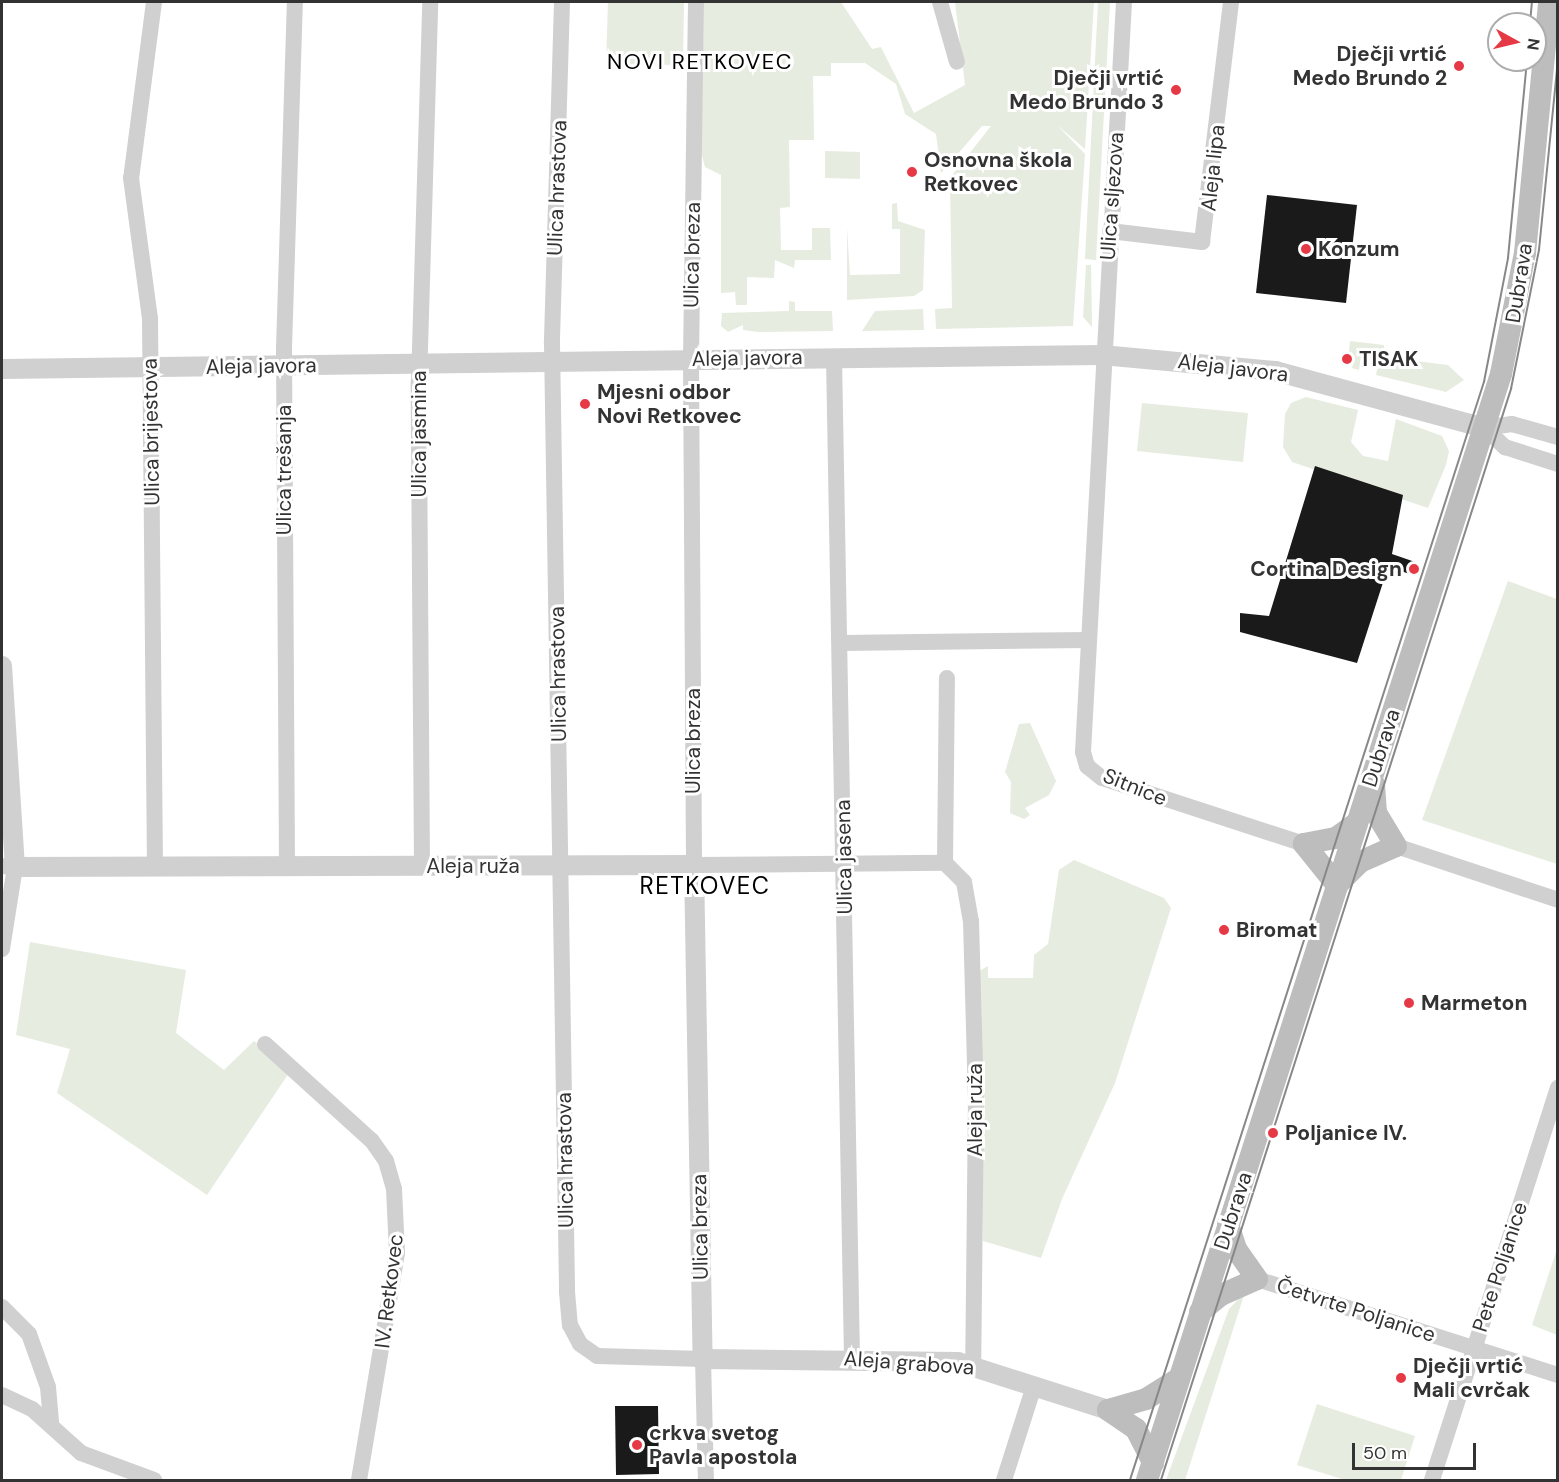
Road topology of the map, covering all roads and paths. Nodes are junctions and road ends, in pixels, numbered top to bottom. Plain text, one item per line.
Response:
1 (154, 2) edge
2 (295, 2) edge
3 (429, 2) edge
4 (562, 2) edge
5 (696, 2) edge
6 (940, 2) edge
7 (1124, 2) edge
8 (1231, 2) edge
9 (1549, 2) edge
10 (957, 62) dead end
11 (1110, 231) junction
12 (1102, 355) junction
13 (834, 357) junction
14 (691, 359) junction
15 (553, 362) junction
16 (419, 364) junction
17 (285, 366) junction
18 (150, 368) junction
19 (2, 369) edge
20 (1485, 428) junction
21 (1557, 437) edge
22 (1557, 464) edge
23 (1088, 640) junction
24 (841, 643) junction
25 (2, 666) edge
26 (947, 678) dead end
27 (1375, 768) junction
28 (1357, 823) junction
29 (1304, 844) junction
30 (1396, 846) junction
31 (945, 863) junction
32 (561, 865) junction
33 (693, 865) junction
34 (844, 865) junction
35 (155, 866) junction
36 (287, 866) junction
37 (422, 866) junction
38 (8, 867) edge
39 (1337, 885) junction
40 (1557, 900) edge
41 (2, 949) edge
42 (265, 1044) dead end
43 (1557, 1088) edge
44 (1228, 1224) junction
45 (1257, 1279) junction
46 (2, 1307) edge
47 (1200, 1312) junction
48 (1473, 1348) junction
49 (852, 1357) junction
50 (703, 1359) junction
51 (973, 1365) junction
52 (1557, 1375) edge
53 (1179, 1378) junction
54 (1034, 1386) junction
55 (2, 1395) edge
56 (1108, 1410) junction
57 (51, 1423) junction
58 (1150, 1472) edge
59 (154, 1480) edge
60 (359, 1480) edge
61 (706, 1480) edge
62 (1004, 1480) edge
63 (1432, 1480) edge

1 - 18 street, Ulica brijestova
2 - 17 street, Ulica trešanja
3 - 16 street, Ulica jasmina
4 - 15 street, Ulica hrastova
5 - 14 street, Ulica breza
6 - 10 street
7 - 11 street, Ulica sljezova
8 - 11 street, Aleja lipa
9 - 20 main road, Dubrava
11 - 12 street, Ulica sljezova
12 - 13 street, Aleja javora
12 - 20 street, Aleja javora
12 - 23 street, Sitnice
13 - 14 street, Aleja javora
13 - 24 street, Ulica jasena
14 - 15 street, Aleja javora
14 - 33 street, Ulica breza
15 - 16 street, Aleja javora
15 - 32 street, Ulica hrastova
16 - 17 street, Aleja javora
16 - 37 street, Ulica jasmina
17 - 18 street, Aleja javora
17 - 36 street, Ulica trešanja
18 - 19 street, Aleja javora
18 - 35 street, Ulica brijestova
20 - 21 street
20 - 22 street
20 - 27 main road, Dubrava
23 - 24 street
23 - 29 street, Sitnice
24 - 34 street, Ulica jasena
25 - 38 street
26 - 31 street
27 - 28 main road, Dubrava
27 - 30 main road
28 - 29 main road
28 - 39 main road, Dubrava
29 - 39 main road
30 - 39 main road
30 - 40 street
31 - 34 street, Aleja ruža
31 - 51 street, Aleja ruža
32 - 33 street, Aleja ruža
32 - 37 street, Aleja ruža
32 - 50 street, Ulica hrastova
33 - 34 street, Aleja ruža
33 - 50 street, Ulica breza
34 - 49 street, Ulica jasena
35 - 36 street, Aleja ruža
35 - 38 street, Aleja ruža
36 - 37 street, Aleja ruža
38 - 41 street
39 - 44 main road, Dubrava
42 - 60 street, IV. Retkovec
43 - 48 street, Pete Poljanice
44 - 45 main road
44 - 47 main road, Dubrava
45 - 47 main road
45 - 48 street, Četvrte Poljanice
46 - 57 street
47 - 53 main road, Dubrava
48 - 52 street, Četvrte Poljanice
48 - 63 street, Pete Poljanice
49 - 50 street, Aleja grabova
49 - 51 street, Aleja grabova
50 - 61 street, Ulica breza
51 - 54 street, Aleja grabova
53 - 56 main road
53 - 58 main road, Dubrava
54 - 56 street, Aleja grabova
54 - 62 street
55 - 57 street
56 - 58 main road
57 - 59 street

